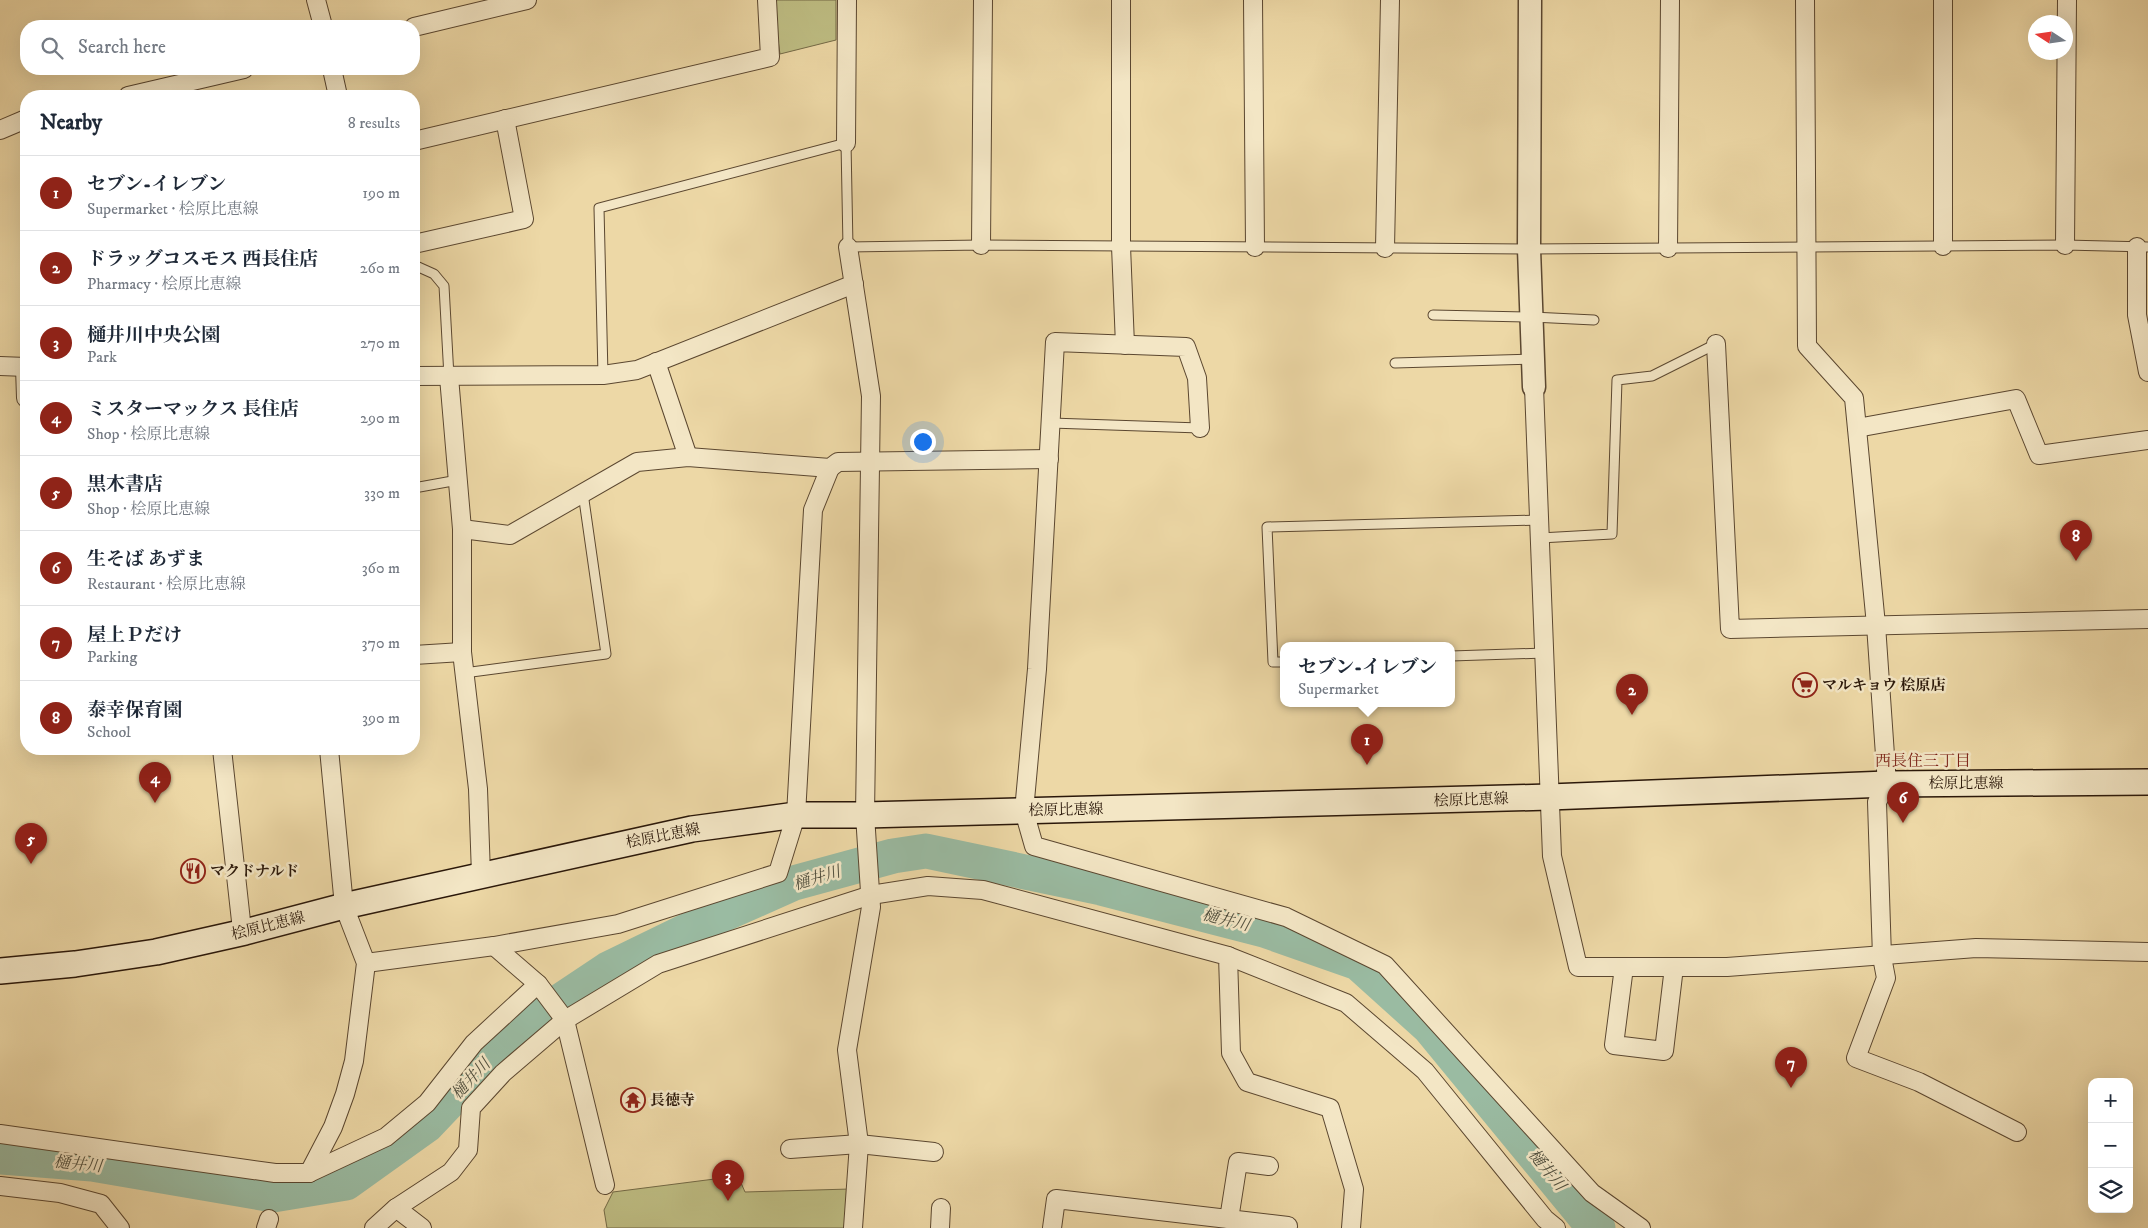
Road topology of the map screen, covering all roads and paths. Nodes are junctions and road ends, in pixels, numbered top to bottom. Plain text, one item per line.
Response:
1 (316, 0) edge
2 (527, 0) edge
3 (767, 0) edge
4 (847, 0) edge
5 (983, 0) edge
6 (1121, 0) edge
7 (1253, 0) edge
8 (1390, 0) edge
9 (1530, 0) edge
10 (1670, 0) edge
11 (1805, 0) edge
12 (1943, 0) edge
13 (2067, 0) edge
14 (321, 20) edge
15 (420, 26) edge
16 (228, 75) edge
17 (333, 75) edge
18 (191, 89) edge
19 (337, 90) edge
20 (505, 119) junction
21 (20, 122) edge
22 (0, 130) edge
23 (420, 140) edge
24 (846, 143) junction
25 (420, 243) edge
26 (981, 245) junction
27 (2065, 245) junction
28 (1121, 246) junction
29 (1942, 246) junction
30 (848, 247) junction
31 (1255, 247) junction
32 (1805, 247) junction
33 (2142, 247) edge
34 (1385, 248) junction
35 (1668, 248) junction
36 (1529, 249) junction
37 (420, 268) edge
38 (854, 284) junction
39 (1433, 315) dead end
40 (1532, 317) junction
41 (1594, 320) dead end
42 (1716, 344) joint
43 (1125, 345) junction
44 (1534, 360) junction
45 (656, 362) junction
46 (1395, 363) dead end
47 (0, 366) edge
48 (20, 367) edge
49 (2148, 372) edge
50 (603, 375) junction
51 (420, 376) edge
52 (449, 377) junction
53 (1534, 387) joint
54 (1051, 423) junction
55 (1200, 428) joint
56 (1857, 428) junction
57 (2148, 440) edge
58 (688, 457) junction
59 (1049, 459) junction
60 (871, 463) junction
61 (830, 468) junction
62 (458, 480) junction
63 (420, 487) edge
64 (583, 493) junction
65 (1539, 520) junction
66 (462, 529) junction
67 (1540, 538) junction
68 (2148, 619) edge
69 (1876, 626) junction
70 (462, 652) junction
71 (1544, 653) junction
72 (420, 655) edge
73 (1455, 656) edge
74 (1280, 662) edge
75 (464, 673) junction
76 (223, 755) edge
77 (329, 755) edge
78 (2148, 782) edge
79 (1887, 784) junction
80 (1550, 797) junction
81 (1024, 811) junction
82 (796, 815) junction
83 (865, 815) junction
84 (481, 875) junction
85 (871, 895) junction
86 (344, 906) junction
87 (245, 932) junction
88 (494, 946) junction
89 (2148, 952) edge
90 (1228, 956) junction
91 (1882, 956) junction
92 (366, 963) junction
93 (1624, 968) junction
94 (1674, 968) junction
95 (0, 971) edge
96 (539, 986) junction
97 (565, 1020) junction
98 (2017, 1132) dead end
99 (0, 1134) edge
100 (859, 1144) junction
101 (790, 1149) dead end
102 (934, 1152) dead end
103 (1269, 1166) dead end
104 (309, 1174) junction
105 (605, 1184) dead end
106 (0, 1186) edge
107 (396, 1208) junction
108 (941, 1208) dead end
109 (1229, 1219) junction
110 (120, 1228) edge
111 (374, 1228) edge
112 (422, 1228) edge
113 (853, 1228) edge
114 (940, 1228) edge
115 (1052, 1228) edge
116 (1287, 1228) edge
117 (1351, 1228) edge
118 (1556, 1228) edge
119 (1641, 1228) edge

1 - 14 street
2 - 15 street
3 - 20 street
4 - 24 street
5 - 26 street
6 - 28 street
7 - 31 street
8 - 34 street
9 - 36 street
10 - 35 street
11 - 32 street
12 - 29 street
13 - 27 street
16 - 18 street
17 - 19 street
20 - 23 street
20 - 25 street
21 - 22 street
24 - 30 lane
24 - 50 lane
26 - 28 lane
26 - 30 lane
27 - 29 lane
27 - 33 lane
28 - 31 lane
28 - 43 street
29 - 32 lane
30 - 38 street
31 - 34 lane
32 - 35 lane
32 - 56 street
33 - 49 street
34 - 36 lane
35 - 36 lane
36 - 40 street
37 - 52 lane
38 - 45 street
38 - 60 street
39 - 40 lane
40 - 41 lane
40 - 44 street
42 - 67 lane
42 - 69 street
43 - 54 street
43 - 55 street
44 - 46 lane
44 - 53 street
45 - 50 street
45 - 58 street
47 - 48 street
50 - 52 street
51 - 52 street
52 - 62 street
53 - 65 street
54 - 55 lane
54 - 59 street
56 - 57 street
56 - 69 street
58 - 61 street
58 - 64 street
59 - 60 street
59 - 81 street
60 - 61 street
60 - 83 street
61 - 82 street
62 - 63 lane
62 - 66 street
64 - 66 street
64 - 75 lane
65 - 67 street
65 - 74 lane
66 - 70 street
67 - 71 street
68 - 69 street
69 - 79 street
70 - 72 street
70 - 75 street
71 - 73 lane
71 - 80 street
75 - 84 street
76 - 87 street
77 - 86 street
78 - 79 main road, 桧原比恵線
79 - 80 main road, 桧原比恵線
79 - 91 street
80 - 81 main road, 桧原比恵線
80 - 93 street
81 - 83 main road, 桧原比恵線
81 - 119 street
82 - 83 main road, 桧原比恵線
82 - 84 main road, 桧原比恵線
82 - 88 street
83 - 85 street
84 - 86 main road, 桧原比恵線
85 - 90 street
85 - 97 street
85 - 100 street
86 - 87 main road, 桧原比恵線
86 - 92 street
87 - 95 main road, 桧原比恵線
88 - 92 street
88 - 96 street
89 - 91 street
90 - 117 street
90 - 118 street
91 - 94 street
91 - 98 street
92 - 104 street
93 - 94 street
93 - 94 street
96 - 97 street
96 - 104 street
97 - 105 street
97 - 107 street
99 - 104 street
100 - 101 street
100 - 102 street
100 - 113 street
103 - 109 street
106 - 110 street
107 - 111 street
107 - 112 street
108 - 114 street
109 - 115 street
109 - 116 street

